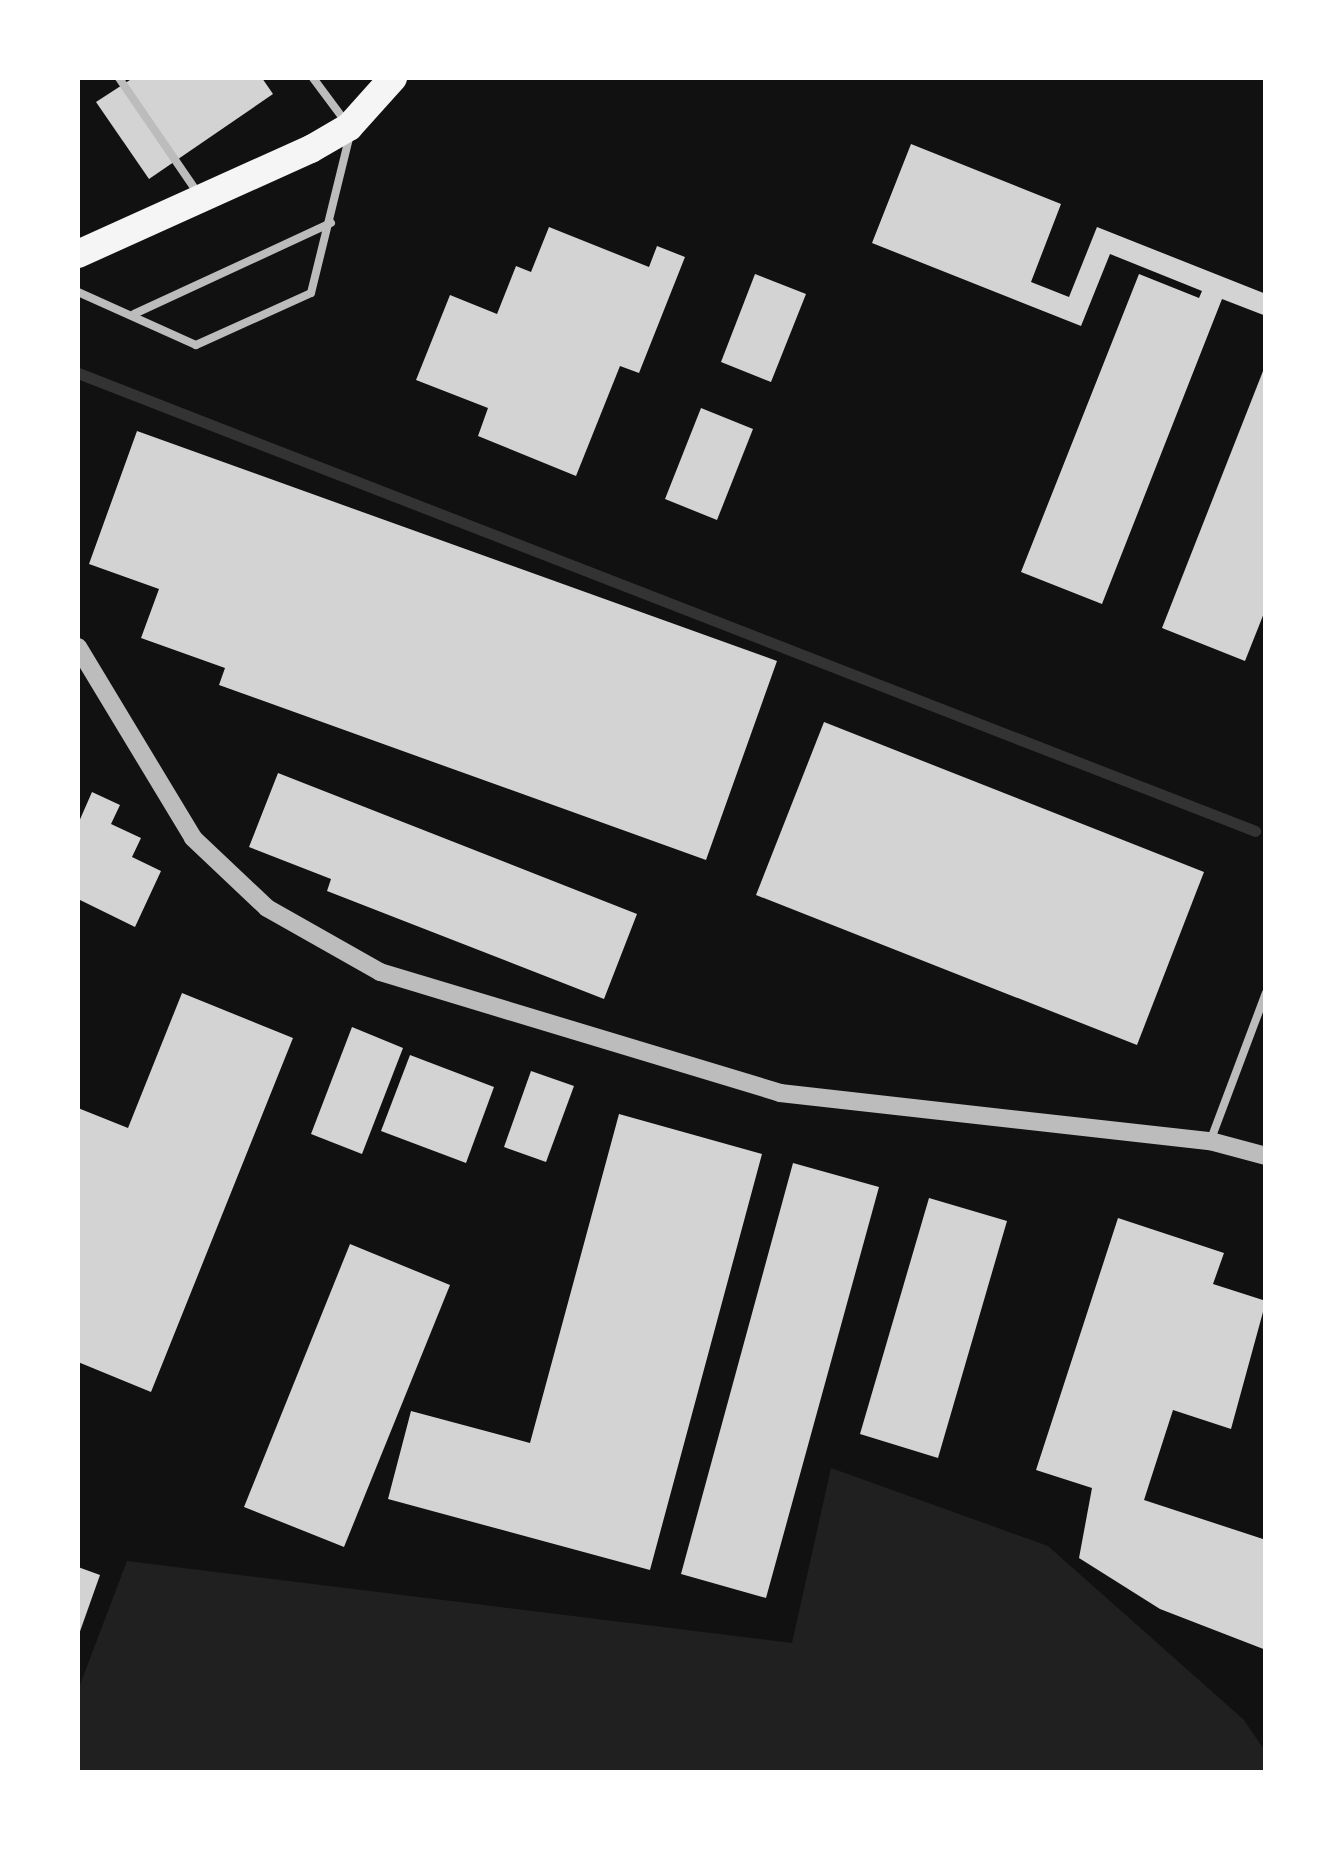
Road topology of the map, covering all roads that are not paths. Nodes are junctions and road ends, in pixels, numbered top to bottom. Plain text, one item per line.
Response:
1 (120, 78) edge
2 (313, 78) edge
3 (393, 78) edge
4 (349, 127) junction
5 (202, 200) junction
6 (331, 223) junction
7 (78, 254) edge
8 (78, 292) edge
9 (134, 314) junction
10 (78, 647) edge
11 (1266, 994) edge
12 (1210, 1140) junction
13 (1266, 1156) edge

1 - 5 lane
2 - 4 lane
3 - 4 highway
4 - 5 highway
4 - 6 lane
5 - 7 highway
6 - 9 lane
6 - 9 lane
8 - 9 lane
10 - 12 street
11 - 12 lane
12 - 13 street

